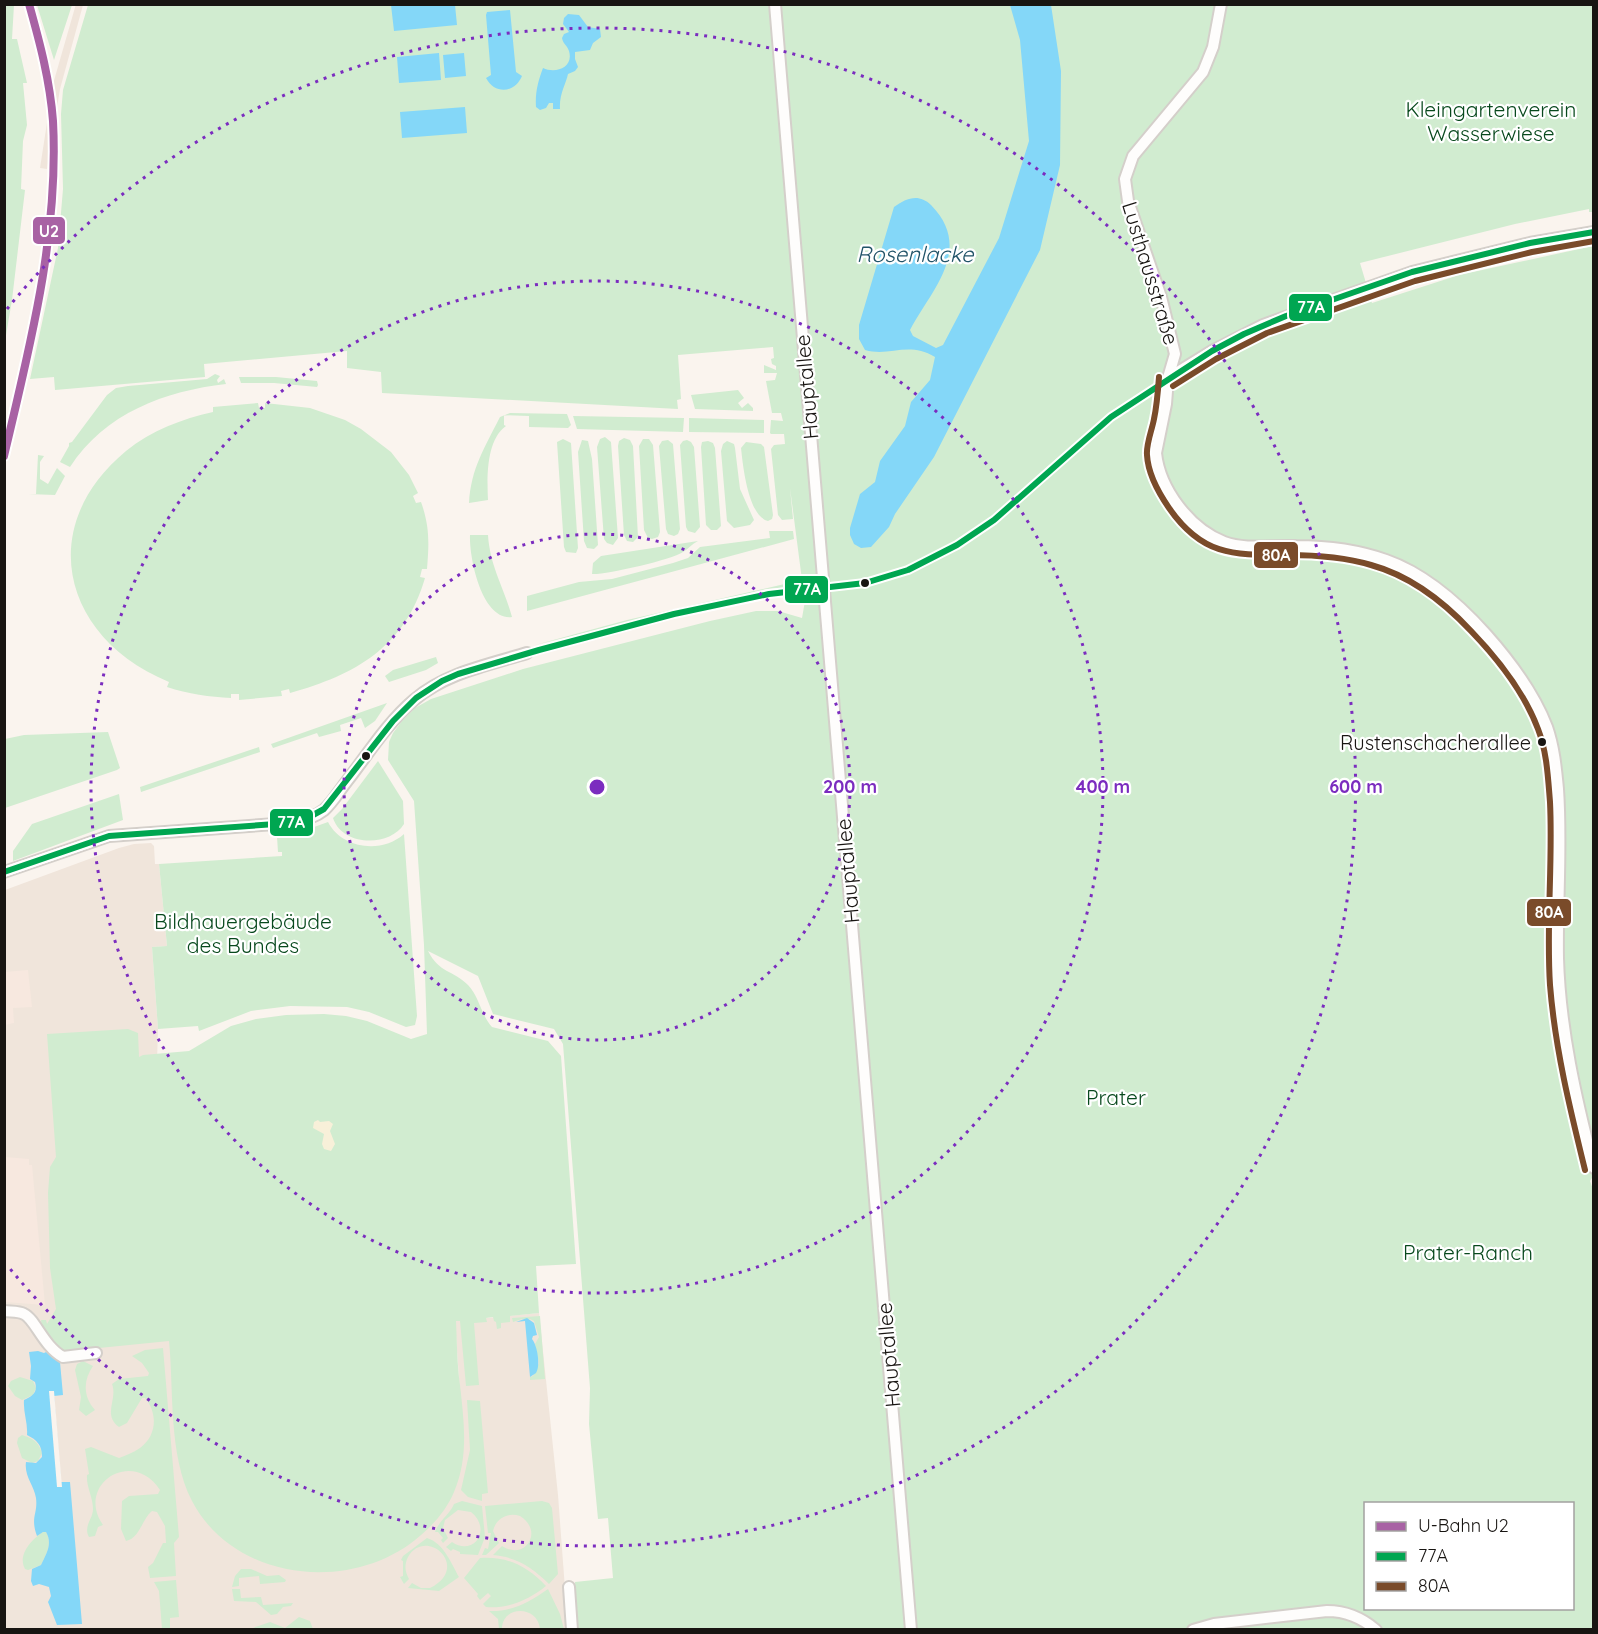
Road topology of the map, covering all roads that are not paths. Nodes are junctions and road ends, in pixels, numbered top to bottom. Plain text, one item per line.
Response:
1 (774, 4) edge
2 (1221, 4) edge
3 (1593, 232) edge
4 (1168, 378) junction
5 (527, 653) dead end
6 (4, 872) edge
7 (1593, 1167) edge
8 (4, 1311) edge
9 (96, 1353) dead end
10 (569, 1587) dead end
11 (572, 1629) edge
12 (911, 1629) edge
13 (1193, 1629) edge
14 (1376, 1629) edge

1 - 12 street, Hauptallee
2 - 4 street, Lusthausstraße
3 - 4 street
4 - 7 street, Lusthausstraße
5 - 6 street
8 - 9 street
10 - 11 street
13 - 14 street

